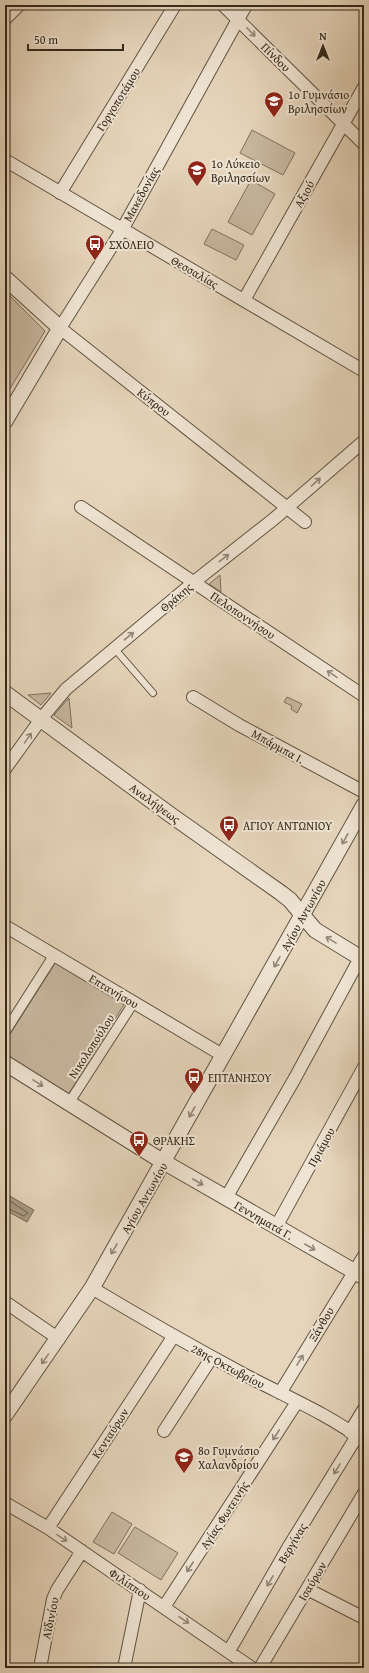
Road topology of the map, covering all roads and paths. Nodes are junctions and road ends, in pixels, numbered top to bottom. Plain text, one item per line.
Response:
1 (19, 5) edge
2 (175, 5) edge
3 (223, 5) edge
4 (246, 5) edge
5 (5, 19) edge
6 (238, 20) junction
7 (364, 88) edge
8 (343, 124) junction
9 (364, 144) edge
10 (5, 160) edge
11 (60, 193) junction
12 (122, 230) junction
13 (5, 278) edge
14 (244, 300) junction
15 (60, 328) junction
16 (364, 371) edge
17 (5, 421) edge
18 (364, 441) edge
19 (82, 507) dead end
20 (287, 508) junction
21 (305, 522) dead end
22 (194, 582) junction
23 (114, 648) junction
24 (5, 693) edge
25 (153, 693) dead end
26 (364, 696) edge
27 (193, 697) dead end
28 (41, 719) junction
29 (5, 769) edge
30 (364, 792) edge
31 (364, 805) edge
32 (302, 916) junction
33 (5, 926) edge
34 (54, 955) junction
35 (362, 959) edge
36 (134, 1002) junction
37 (5, 1032) edge
38 (224, 1056) junction
39 (5, 1063) edge
40 (364, 1067) edge
41 (69, 1103) junction
42 (164, 1162) junction
43 (226, 1198) junction
44 (276, 1227) junction
45 (364, 1256) edge
46 (359, 1274) edge
47 (92, 1288) junction
48 (5, 1302) edge
49 (173, 1337) junction
50 (59, 1338) junction
51 (212, 1357) junction
52 (280, 1393) junction
53 (297, 1402) junction
54 (364, 1409) edge
55 (5, 1415) edge
56 (164, 1430) dead end
57 (357, 1436) edge
58 (364, 1493) edge
59 (6, 1504) edge
60 (48, 1528) junction
61 (82, 1551) junction
62 (307, 1589) junction
63 (140, 1590) junction
64 (164, 1607) junction
65 (364, 1618) edge
66 (229, 1651) junction
67 (40, 1668) edge
68 (124, 1668) edge
69 (252, 1668) edge
70 (260, 1668) edge

1 - 5 street
2 - 11 street, Γοργοποτάμου
3 - 6 street, Πίνδου
4 - 6 street, Μακεδονίας
6 -> 8 street, Πίνδου
6 - 12 street, Μακεδονίας
7 - 8 street, Αξιού
8 - 9 street, Πίνδου
8 - 14 street, Αξιού
10 - 11 street, Θεσσαλίας
11 - 12 street, Θεσσαλίας
12 - 14 street, Θεσσαλίας
12 - 15 street, Μακεδονίας
13 - 15 street, Κύπρου
14 - 16 street, Θεσσαλίας
15 - 17 street, Μακεδονίας
15 - 20 street, Κύπρου
20 -> 18 street, Θράκης
19 - 22 street, Πελοποννήσου
20 - 21 street, Κύπρου
22 -> 20 street, Θράκης
23 -> 22 street, Θράκης
26 -> 22 street, Πελοποννήσου
23 - 25 lane
23 - 28 street, Θράκης
24 - 28 street, Αναλήψεως
27 - 30 street, Μπάρμπα Ι.
29 -> 28 street, Θράκης
28 - 32 street, Αναλήψεως
31 -> 32 street, Αγίου Αντωνίου
35 -> 32 street, Αναλήψεως
32 -> 38 street, Αγίου Αντωνίου
33 - 34 street, Επτανήσου
34 - 36 street, Επτανήσου
34 - 37 street
35 - 43 street
36 - 38 street, Επτανήσου
36 - 41 street, Νικολοπούλου
38 -> 42 street, Αγίου Αντωνίου
39 -> 41 street
40 - 44 street, Πριάμου
41 - 42 street
42 -> 43 street, Γεννηματά Γ.
42 -> 47 street, Αγίου Αντωνίου
43 - 44 street, Γεννηματά Γ.
44 -> 46 street, Γεννηματά Γ.
45 - 46 street, Ξάνθου
52 -> 46 street, Ξάνθου
47 - 49 street, 28ης Οκτωβρίου
47 - 50 street, Αγίου Αντωνίου
48 - 50 street
49 - 51 street, 28ης Οκτωβρίου
49 - 60 street, Κενταύρων
50 -> 55 street, Αγίου Αντωνίου
51 - 52 street, 28ης Οκτωβρίου
51 - 56 street
52 - 53 street, 28ης Οκτωβρίου
53 - 57 street, 28ης Οκτωβρίου
53 -> 64 street, Αγίας Φωτεινής
54 - 57 street, Βεργίνας
57 -> 66 street, Βεργίνας
58 - 62 street, Ισαύρων
59 - 60 street, Φιλίππου
60 -> 61 street, Φιλίππου
61 - 63 street, Φιλίππου
61 - 67 street, Αϊδινίου
62 - 65 street
62 - 70 street, Ισαύρων
63 - 64 street, Φιλίππου
63 - 68 street
64 -> 66 street, Φιλίππου
66 - 69 street, Φιλίππου

